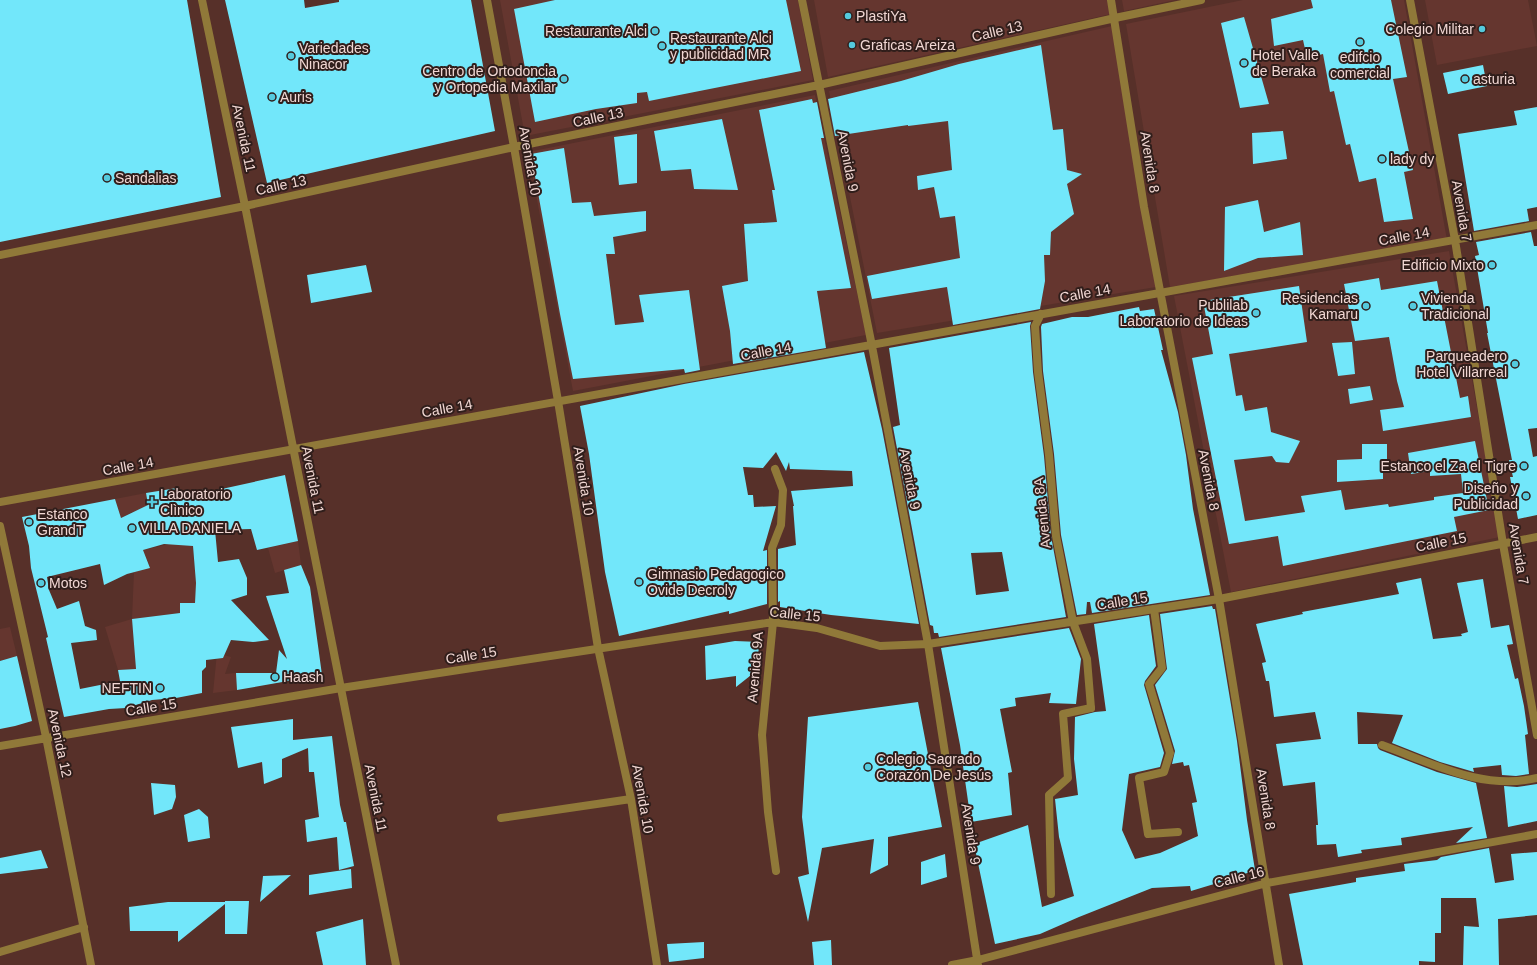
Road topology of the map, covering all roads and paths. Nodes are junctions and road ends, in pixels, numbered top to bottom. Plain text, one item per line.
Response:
1 (202, 0) edge
2 (487, 0) edge
3 (802, 0) edge
4 (1111, 0) edge
5 (1201, 0) edge
6 (1410, 0) edge
7 (1115, 18) junction
8 (819, 85) junction
9 (514, 148) junction
10 (245, 206) junction
11 (1537, 225) edge
12 (1455, 240) junction
13 (0, 255) edge
14 (1160, 293) junction
15 (1040, 314) junction
16 (872, 346) junction
17 (558, 402) junction
18 (293, 449) junction
19 (775, 469) dead end
20 (0, 502) edge
21 (0, 526) edge
22 (1537, 537) edge
23 (1503, 544) junction
24 (1219, 599) junction
25 (1154, 609) junction
26 (773, 622) junction
27 (1073, 622) junction
28 (928, 644) junction
29 (598, 648) junction
30 (341, 688) junction
31 (1537, 735) edge
32 (46, 737) junction
33 (1382, 745) dead end
34 (0, 746) edge
35 (1537, 778) edge
36 (631, 800) junction
37 (502, 818) dead end
38 (1178, 832) dead end
39 (1537, 834) edge
40 (776, 871) dead end
41 (1267, 883) junction
42 (1051, 894) dead end
43 (84, 928) junction
44 (0, 952) edge
45 (978, 963) edge
46 (91, 965) edge
47 (396, 965) edge
48 (657, 965) edge
49 (952, 965) edge
50 (1279, 965) edge

1 - 10 street, Avenida 11
2 - 9 street, Avenida 10
3 - 8 street, Avenida 9
4 - 7 street, Avenida 8
5 - 7 street, Calle 13
6 - 12 street, Avenida 7
7 - 8 street, Calle 13
7 - 14 street, Avenida 8
8 - 9 street, Calle 13
8 - 16 street, Avenida 9
9 - 10 street, Calle 13
9 - 17 street, Avenida 10
10 - 13 street, Calle 13
10 - 18 street, Avenida 11
11 - 12 street, Calle 14
12 - 14 street, Calle 14
12 - 23 street, Avenida 7
14 - 15 street, Calle 14
14 - 24 street, Avenida 8
15 - 16 street, Calle 14
15 - 27 street, Avenida 8A
16 - 17 street, Calle 14
16 - 28 street, Avenida 9
17 - 18 street, Calle 14
17 - 29 street, Avenida 10
18 - 20 street, Calle 14
18 - 30 street, Avenida 11
19 - 26 street, Avenida 9A
21 - 32 street, Avenida 12
22 - 23 street, Calle 15
23 - 24 street, Calle 15
23 - 31 street, Avenida 7
24 - 25 street, Calle 15
24 - 41 street, Avenida 8
25 - 27 street, Calle 15
25 - 38 street
26 - 28 street, Calle 15
26 - 29 street, Calle 15
26 - 40 street, Avenida 9A
27 - 28 street, Calle 15
27 - 42 street, Avenida 8A
28 - 45 street, Avenida 9
29 - 30 street, Calle 15
29 - 36 street, Avenida 10
30 - 32 street, Calle 15
30 - 47 street, Avenida 11
32 - 34 street, Calle 15
32 - 43 street, Avenida 12
33 - 35 street
36 - 37 street
36 - 48 street, Avenida 10
39 - 41 street, Calle 16
41 - 45 street, Calle 16
41 - 50 street, Avenida 8
43 - 44 street
43 - 46 street, Avenida 12
45 - 49 street, Calle 16

